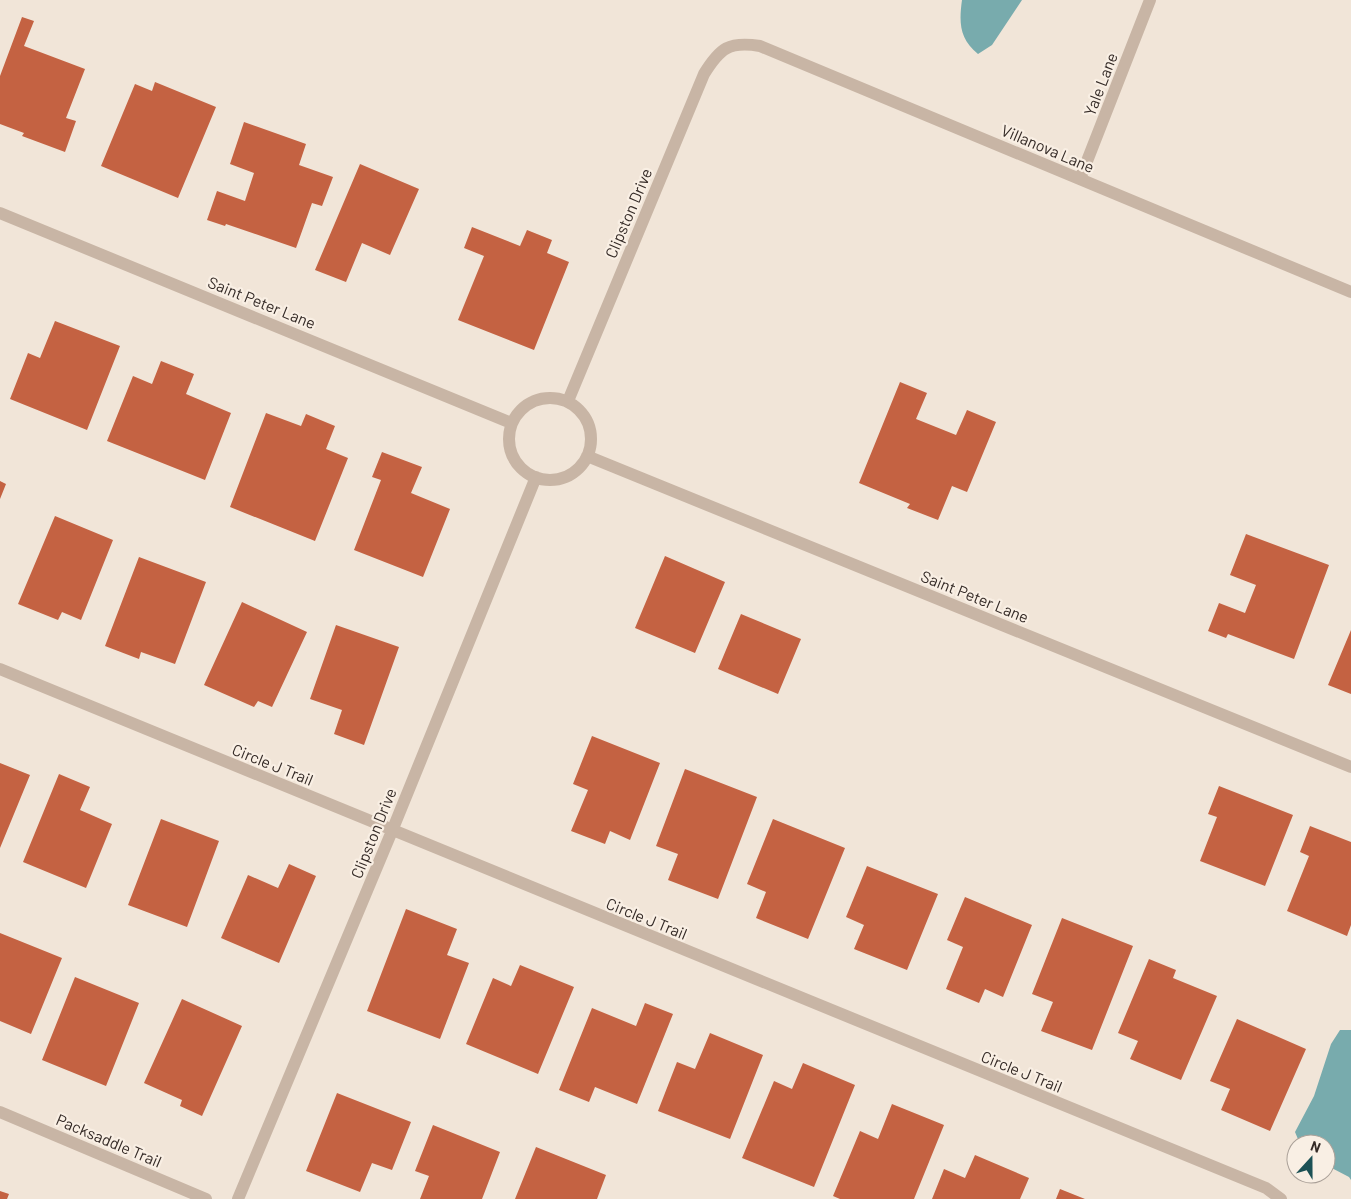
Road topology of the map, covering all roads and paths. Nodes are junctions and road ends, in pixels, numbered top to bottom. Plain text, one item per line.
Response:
1 (1150, 0) edge
2 (730, 45) joint
3 (1080, 179) junction
4 (0, 213) edge
5 (1351, 292) edge
6 (568, 401) junction
7 (511, 423) junction
8 (587, 456) junction
9 (536, 477) junction
10 (0, 669) edge
11 (1351, 767) edge
12 (392, 831) junction
13 (0, 1112) edge
14 (206, 1199) edge
15 (238, 1199) edge
16 (1280, 1199) edge

1 - 3 street, Yale Lane
2 - 3 street, Villanova Lane
2 - 6 street, Clipston Drive
3 - 5 street, Villanova Lane
4 - 7 street, Saint Peter Lane
6 - 7 street
6 - 8 street
7 - 9 street
8 - 9 street
8 - 11 street, Saint Peter Lane
9 - 12 street, Clipston Drive
10 - 12 street, Circle J Trail
12 - 15 street, Clipston Drive
12 - 16 street, Circle J Trail
13 - 14 street, Packsaddle Trail

